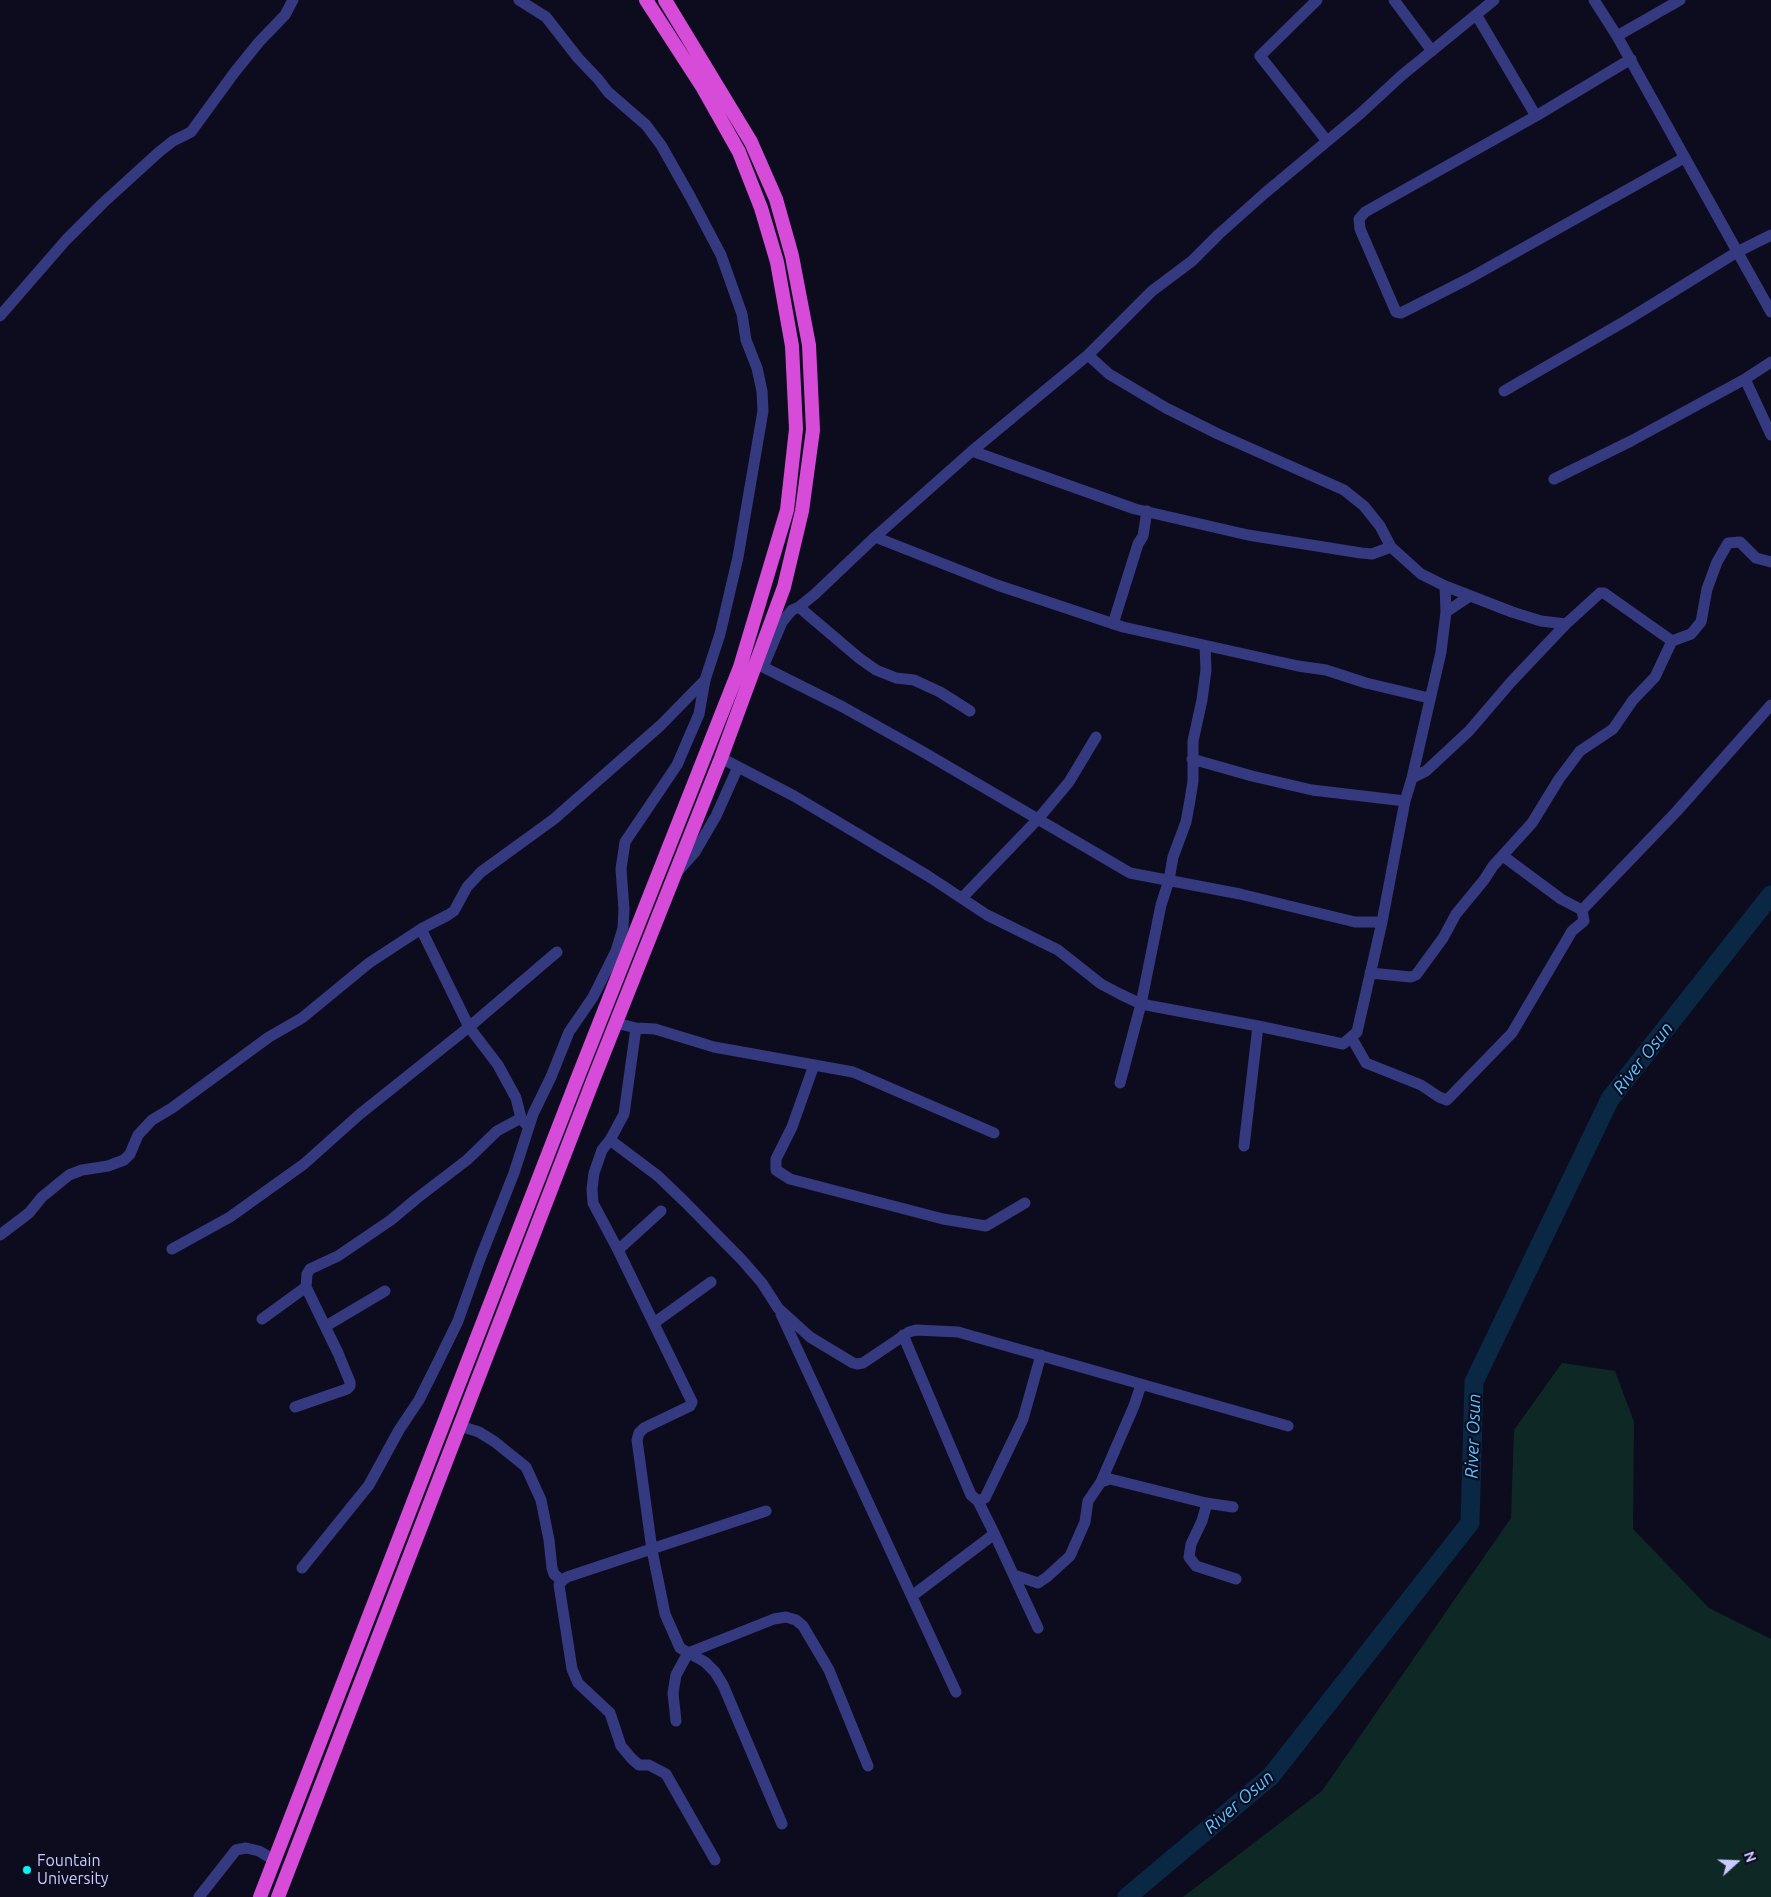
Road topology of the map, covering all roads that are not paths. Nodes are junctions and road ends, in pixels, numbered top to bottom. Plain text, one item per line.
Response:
1 (293, 0) edge
2 (519, 0) edge
3 (646, 0) edge
4 (665, 0) edge
5 (1317, 0) edge
6 (1394, 0) edge
7 (1494, 0) edge
8 (1594, 0) edge
9 (1680, 0) edge
10 (1476, 16) junction
11 (1618, 36) junction
12 (1432, 51) junction
13 (1630, 59) junction
14 (1536, 116) junction
15 (1327, 141) junction
16 (1684, 158) junction
17 (1771, 235) edge
18 (1737, 252) junction
19 (1771, 312) edge
20 (0, 316) edge
21 (1088, 355) junction
22 (1771, 362) edge
23 (1745, 379) junction
24 (1504, 391) dead end
25 (1771, 435) edge
26 (972, 451) junction
27 (1554, 479) dead end
28 (1147, 511) junction
29 (875, 537) junction
30 (1392, 547) junction
31 (1771, 562) edge
32 (1445, 586) junction
33 (1470, 596) junction
34 (799, 607) junction
35 (1446, 612) junction
36 (1113, 624) junction
37 (1566, 624) junction
38 (1672, 641) junction
39 (1205, 646) junction
40 (759, 666) junction
41 (705, 680) junction
42 (1429, 698) junction
43 (1771, 705) edge
44 (970, 711) dead end
45 (1096, 737) dead end
46 (721, 758) junction
47 (1192, 759) junction
48 (738, 767) junction
49 (1412, 778) junction
50 (1405, 801) junction
51 (1038, 818) junction
52 (1503, 856) junction
53 (675, 874) junction
54 (1169, 880) junction
55 (962, 898) junction
56 (1582, 910) junction
57 (1382, 922) junction
58 (421, 929) junction
59 (556, 952) dead end
60 (1370, 973) junction
61 (1141, 1004) junction
62 (582, 1014) junction
63 (601, 1018) junction
64 (616, 1023) junction
65 (1258, 1026) junction
66 (469, 1027) junction
67 (636, 1028) junction
68 (1351, 1037) junction
69 (814, 1065) junction
70 (1120, 1083) dead end
71 (522, 1118) junction
72 (529, 1128) junction
73 (994, 1133) dead end
74 (610, 1140) junction
75 (1244, 1146) dead end
76 (1024, 1203) dead end
77 (661, 1211) dead end
78 (0, 1235) edge
79 (172, 1249) dead end
80 (618, 1250) junction
81 (711, 1282) dead end
82 (306, 1287) junction
83 (385, 1291) dead end
84 (778, 1308) junction
85 (262, 1319) dead end
86 (654, 1323) junction
87 (326, 1326) junction
88 (903, 1335) junction
89 (810, 1338) junction
90 (796, 1346) junction
91 (1041, 1355) junction
92 (1141, 1385) junction
93 (295, 1407) dead end
94 (460, 1426) junction
95 (1288, 1426) dead end
96 (1101, 1482) junction
97 (978, 1501) junction
98 (1207, 1503) junction
99 (1233, 1507) dead end
100 (766, 1511) dead end
101 (994, 1533) junction
102 (652, 1550) junction
103 (302, 1568) dead end
104 (1014, 1576) junction
105 (1236, 1579) dead end
106 (562, 1581) junction
107 (912, 1596) junction
108 (1038, 1628) dead end
109 (688, 1652) junction
110 (956, 1692) dead end
111 (676, 1721) dead end
112 (868, 1766) dead end
113 (782, 1824) dead end
114 (274, 1860) junction
115 (715, 1860) dead end
116 (199, 1897) edge
117 (260, 1897) edge
118 (278, 1897) edge

1 - 20 street
2 - 41 street
3 - 63 highway
4 - 40 highway
5 - 15 street
6 - 12 street
7 - 10 street
8 - 11 street
9 - 11 street
10 - 12 street
10 - 14 street
11 - 13 street
12 - 15 street
13 - 14 street
13 - 16 street
14 - 16 street
15 - 21 street
16 - 18 street
17 - 18 street
18 - 19 street
18 - 24 street
21 - 26 street
21 - 30 street
22 - 23 street
23 - 25 street
23 - 27 street
26 - 28 street
26 - 29 street
28 - 30 street
28 - 36 street
29 - 34 street
29 - 36 street
30 - 32 street
31 - 38 street
32 - 33 street
32 - 35 street
33 - 35 street
33 - 37 street
34 - 40 street
34 - 44 street
35 - 42 street
36 - 39 street
37 - 38 street
37 - 49 street
38 - 52 street
39 - 42 street
39 - 47 street
40 - 46 highway
40 - 51 street
41 - 58 street
41 - 62 street
42 - 49 street
43 - 56 street
45 - 51 street
46 - 48 street
46 - 53 highway
47 - 50 street
47 - 54 street
48 - 53 street
48 - 55 street
49 - 50 street
50 - 57 street
51 - 54 street
51 - 55 street
52 - 56 street
52 - 60 street
53 - 64 highway
54 - 57 street
54 - 61 street
55 - 61 street
56 - 68 street
57 - 60 street
58 - 66 street
58 - 78 street
59 - 66 street
60 - 68 street
61 - 65 street
61 - 70 street
62 - 63 street
62 - 72 street
63 - 114 highway
64 - 67 street
64 - 94 highway
65 - 68 street
65 - 75 street
66 - 71 street
66 - 79 street
67 - 69 street
67 - 74 street
69 - 73 street
69 - 76 street
71 - 72 street
71 - 82 street
72 - 103 street
74 - 80 street
74 - 84 street
77 - 80 street
80 - 86 street
81 - 86 street
82 - 85 street
82 - 87 street
83 - 87 street
84 - 89 street
84 - 90 street
86 - 102 street
87 - 93 street
88 - 89 street
88 - 91 street
88 - 97 street
89 - 90 street
90 - 107 street
91 - 92 street
91 - 97 street
92 - 95 street
92 - 96 street
94 - 106 street
94 - 118 highway
96 - 98 street
96 - 104 street
97 - 101 street
98 - 99 street
98 - 105 street
100 - 102 street
101 - 104 street
101 - 107 street
102 - 106 street
102 - 109 street
104 - 108 street
106 - 115 street
107 - 110 street
109 - 111 street
109 - 112 street
109 - 113 street
114 - 116 street
114 - 117 highway

